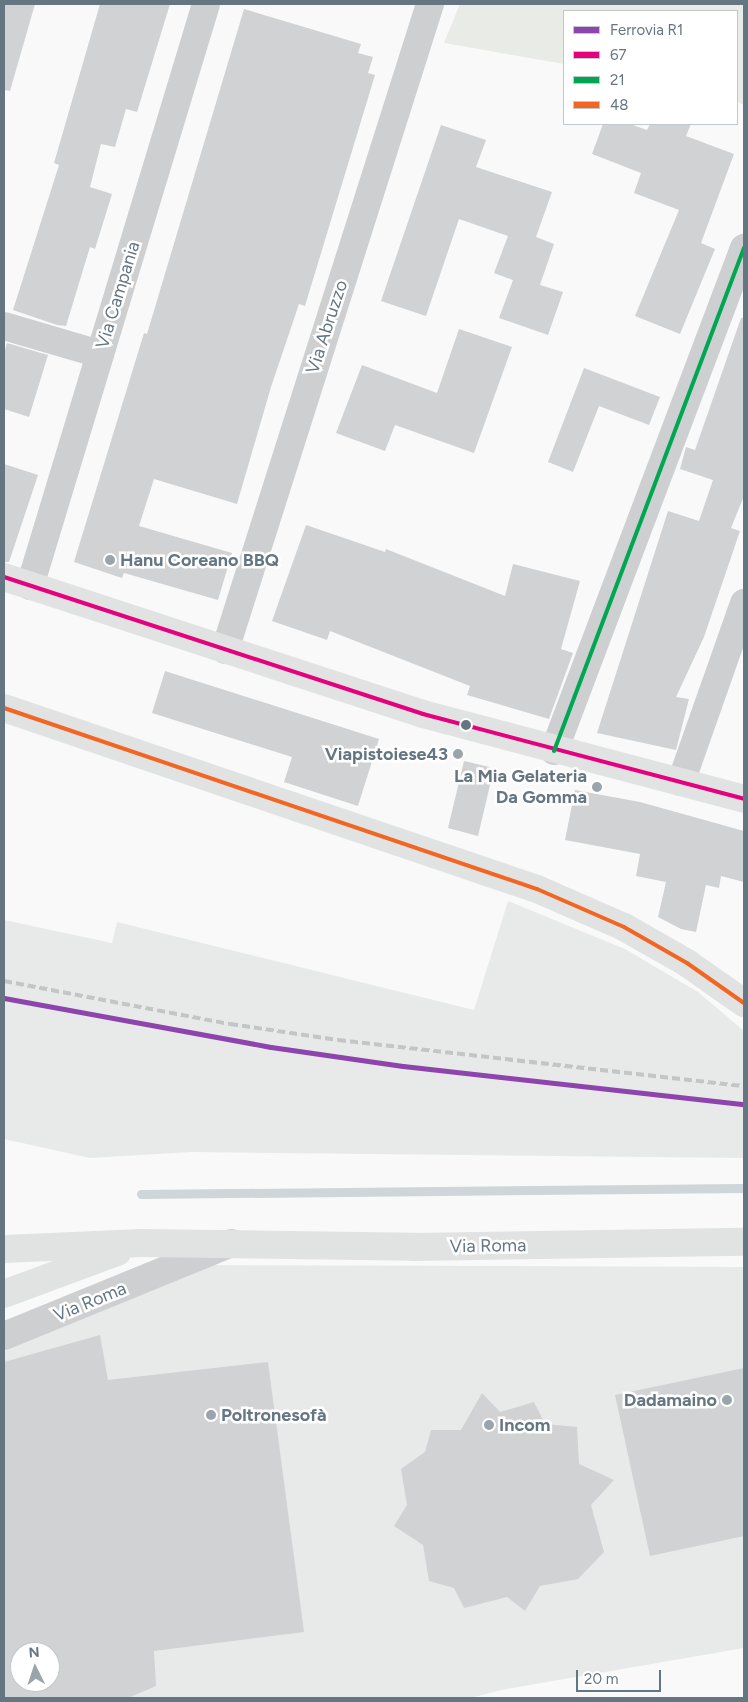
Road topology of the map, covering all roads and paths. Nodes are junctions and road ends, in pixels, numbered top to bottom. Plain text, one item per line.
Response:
1 (206, 4) edge
2 (430, 4) edge
3 (744, 248) edge
4 (4, 326) edge
5 (100, 354) junction
6 (4, 578) edge
7 (30, 586) junction
8 (744, 604) edge
9 (225, 650) junction
10 (4, 708) edge
11 (554, 751) junction
12 (681, 782) junction
13 (744, 799) edge
14 (744, 1003) edge
15 (744, 1242) edge
16 (142, 1243) junction
17 (232, 1243) junction
18 (4, 1249) edge
19 (4, 1294) edge
20 (4, 1336) edge

1 - 5 street, Via Campania
2 - 9 street, Via Abruzzo
3 - 11 street
4 - 5 street
5 - 7 street, Via Campania
6 - 7 main road
7 - 9 main road
8 - 12 street
9 - 11 main road
10 - 14 main road
11 - 12 main road
12 - 13 main road
15 - 17 main road, Via Roma
16 - 17 main road, Via Roma
16 - 18 main road, Via Roma
16 - 19 main road
17 - 20 street, Via Roma

